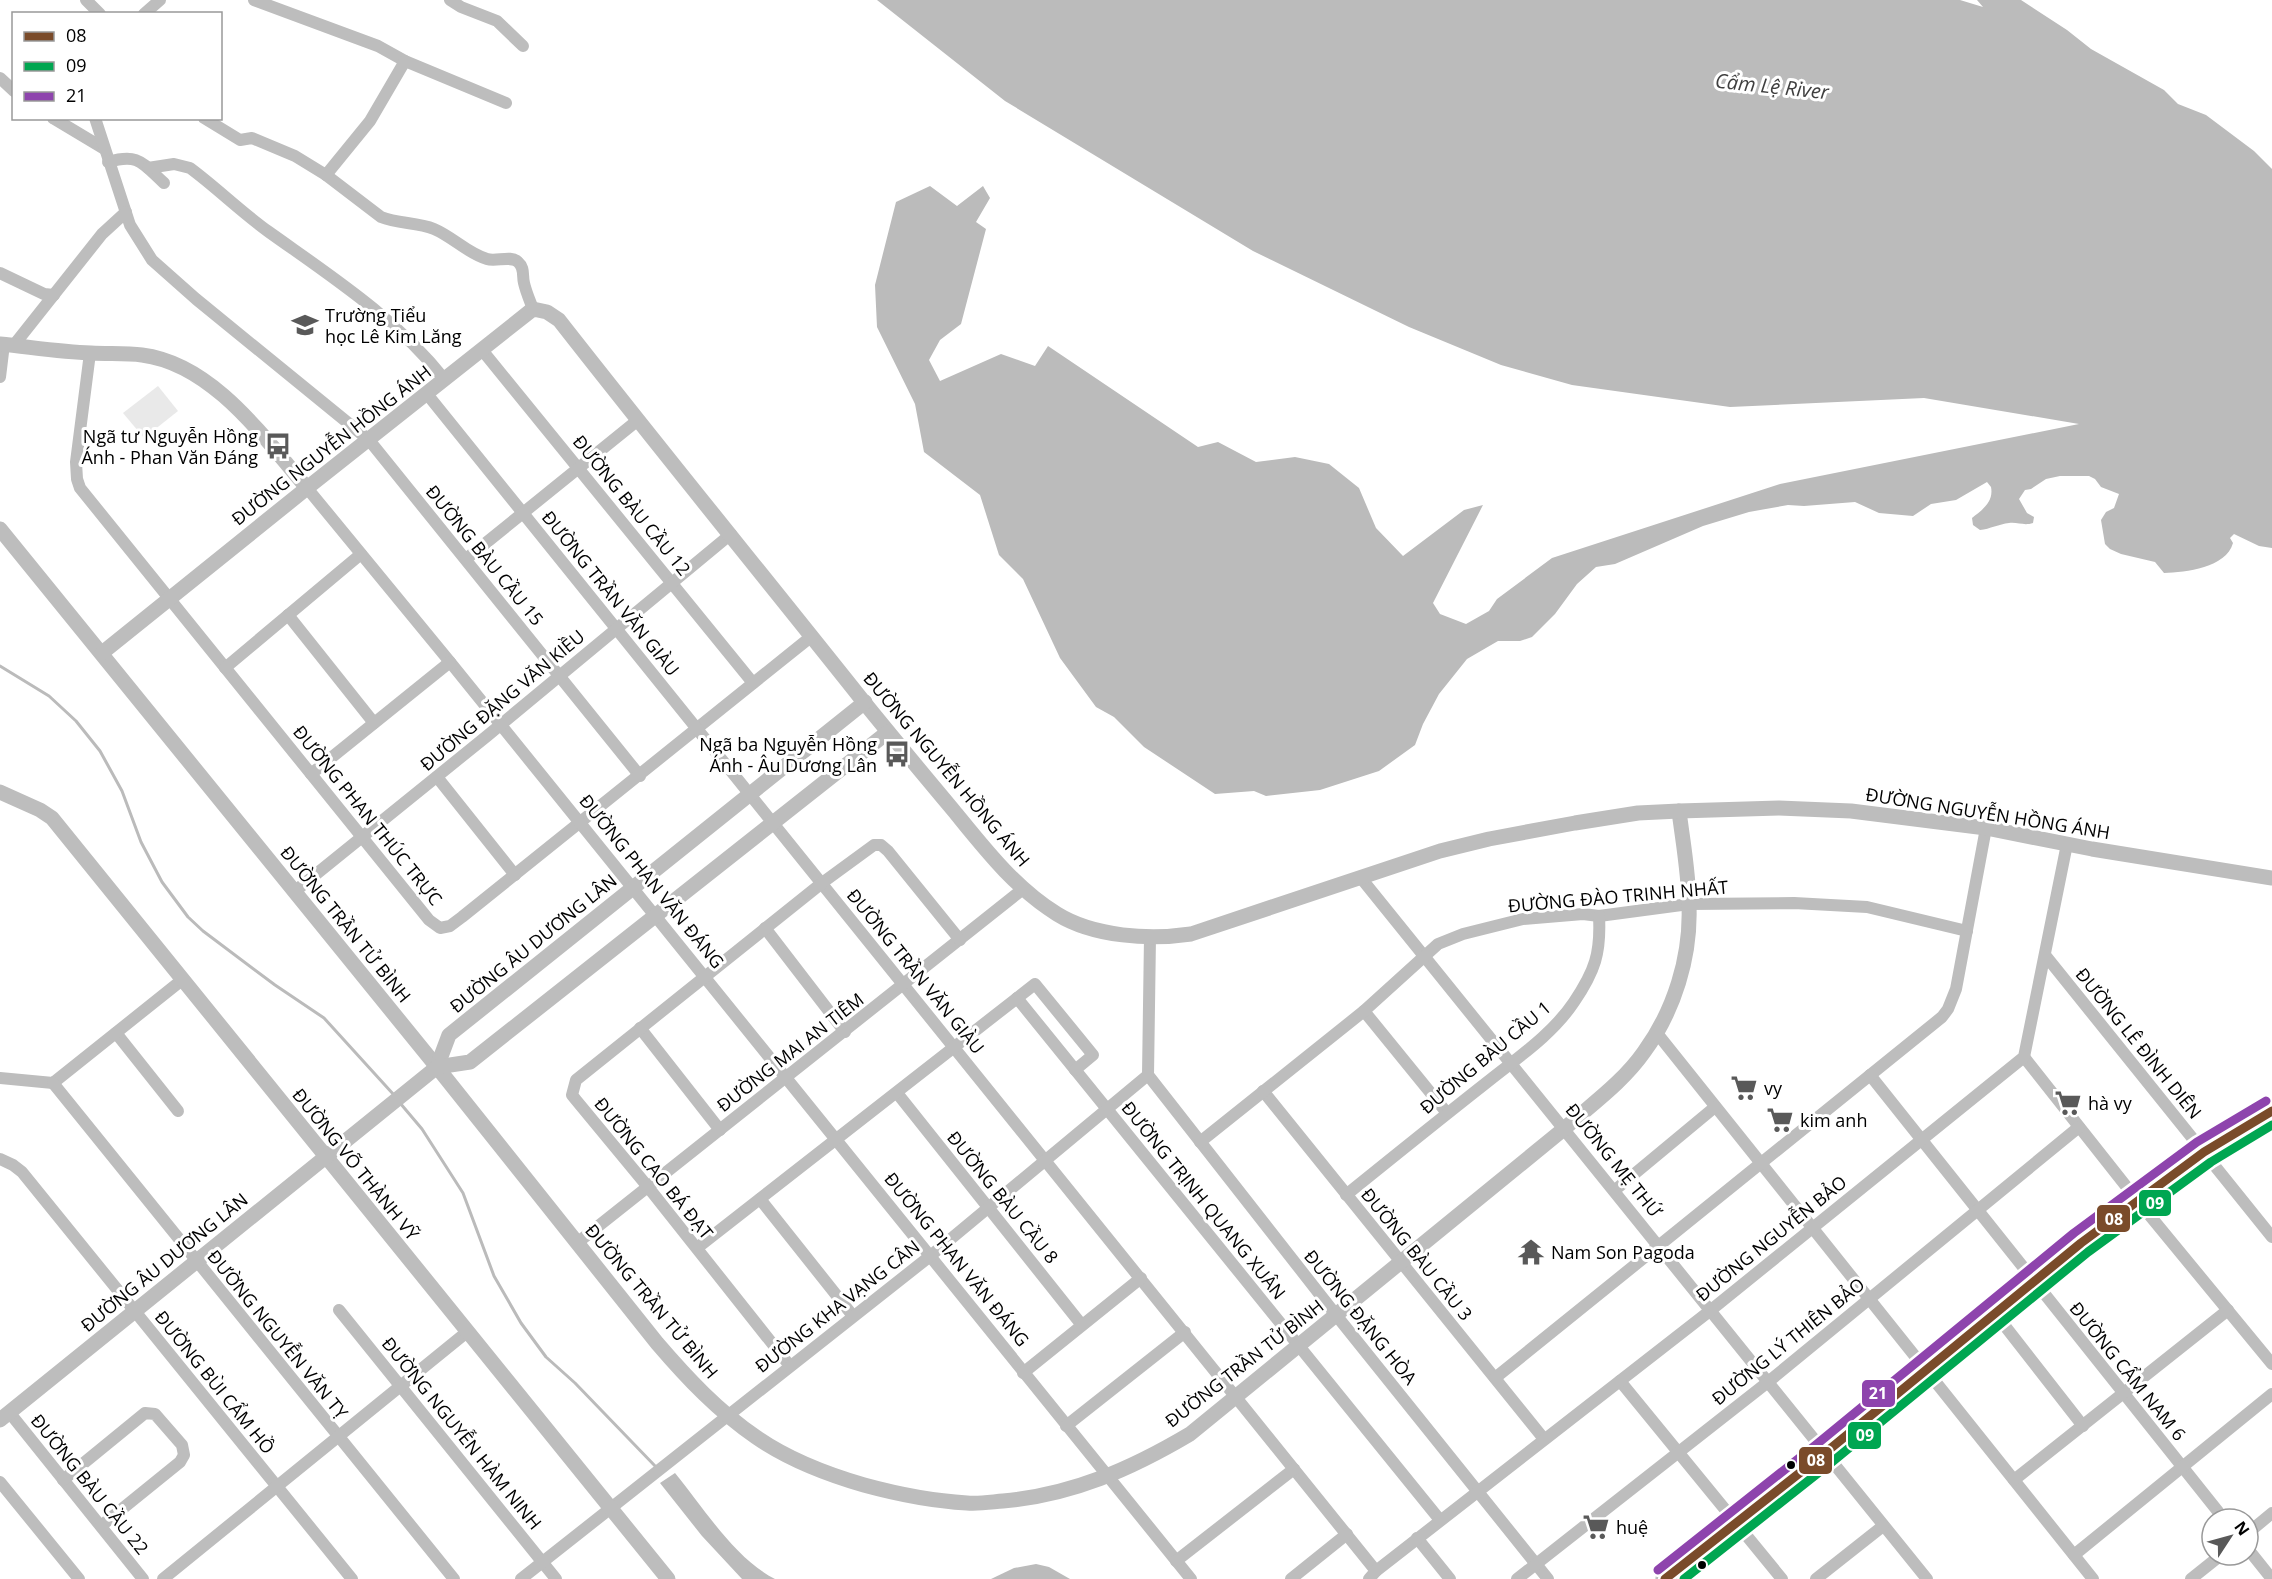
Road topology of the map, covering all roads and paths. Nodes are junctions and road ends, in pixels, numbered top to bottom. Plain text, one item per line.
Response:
1 (86, 0) edge
2 (160, 0) edge
3 (254, 0) edge
4 (450, 0) edge
5 (98, 12) edge
6 (146, 12) edge
7 (523, 46) dead end
8 (405, 61) junction
9 (0, 78) edge
10 (12, 89) edge
11 (507, 104) dead end
12 (56, 120) edge
13 (96, 120) edge
14 (207, 120) edge
15 (103, 148) junction
16 (108, 162) junction
17 (148, 168) junction
18 (326, 175) junction
19 (164, 183) dead end
20 (126, 212) junction
21 (0, 273) edge
22 (54, 295) junction
23 (533, 309) junction
24 (6, 345) edge
25 (482, 350) junction
26 (90, 353) junction
27 (0, 377) edge
28 (445, 380) junction
29 (427, 394) junction
30 (638, 420) junction
31 (369, 440) junction
32 (578, 467) junction
33 (306, 488) junction
34 (523, 513) junction
35 (0, 529) edge
36 (730, 534) junction
37 (361, 554) junction
38 (466, 559) junction
39 (672, 583) junction
40 (169, 599) junction
41 (288, 615) junction
42 (617, 628) junction
43 (812, 636) junction
44 (102, 653) junction
45 (450, 662) junction
46 (225, 668) junction
47 (559, 677) junction
48 (753, 683) junction
49 (865, 702) junction
50 (374, 723) junction
51 (501, 725) junction
52 (698, 730) junction
53 (888, 732) junction
54 (311, 774) junction
55 (640, 776) junction
56 (437, 777) junction
57 (0, 792) edge
58 (750, 794) junction
59 (1679, 811) junction
60 (580, 823) junction
61 (773, 823) junction
62 (1986, 828) junction
63 (363, 838) junction
64 (2067, 844) junction
65 (515, 875) junction
66 (1361, 878) junction
67 (2272, 878) edge
68 (822, 883) junction
69 (632, 889) junction
70 (1023, 889) junction
71 (294, 892) junction
72 (1689, 904) junction
73 (1599, 916) junction
74 (655, 917) junction
75 (765, 928) junction
76 (1967, 931) junction
77 (1150, 937) junction
78 (960, 940) junction
79 (2045, 955) junction
80 (1424, 956) junction
81 (704, 977) junction
82 (182, 980) junction
83 (904, 985) junction
84 (1017, 998) junction
85 (1364, 1011) junction
86 (640, 1028) junction
87 (845, 1032) junction
88 (1656, 1032) junction
89 (116, 1033) junction
90 (954, 1047) junction
91 (2024, 1057) junction
92 (1512, 1062) junction
93 (437, 1067) junction
94 (1075, 1070) junction
95 (1148, 1075) junction
96 (1870, 1076) junction
97 (0, 1078) edge
98 (786, 1078) junction
99 (53, 1083) junction
100 (1263, 1091) junction
101 (897, 1093) junction
102 (1715, 1107) junction
103 (1107, 1109) junction
104 (178, 1111) dead end
105 (2272, 1111) edge
106 (1448, 1113) junction
107 (2079, 1127) junction
108 (1564, 1128) junction
109 (720, 1130) junction
110 (1921, 1140) junction
111 (836, 1141) junction
112 (1200, 1142) junction
113 (2204, 1152) junction
114 (325, 1157) junction
115 (0, 1159) edge
116 (1046, 1160) junction
117 (1760, 1163) junction
118 (648, 1187) junction
119 (1615, 1190) junction
120 (1346, 1195) junction
121 (760, 1199) junction
122 (2137, 1200) junction
123 (988, 1208) junction
124 (1977, 1210) junction
125 (1812, 1227) junction
126 (2272, 1238) edge
127 (577, 1243) junction
128 (1660, 1245) junction
129 (696, 1248) junction
130 (930, 1257) junction
131 (196, 1261) junction
132 (1400, 1262) junction
133 (1141, 1278) junction
134 (2033, 1281) junction
135 (1869, 1299) junction
136 (339, 1310) dead end
137 (1711, 1310) junction
138 (2228, 1310) junction
139 (135, 1311) junction
140 (1994, 1312) junction
141 (1336, 1315) junction
142 (853, 1316) junction
143 (1081, 1324) junction
144 (467, 1332) junction
145 (1185, 1332) junction
146 (1299, 1346) junction
147 (2272, 1364) edge
148 (790, 1366) junction
149 (1924, 1368) junction
150 (1023, 1373) junction
151 (1495, 1378) junction
152 (1620, 1381) junction
153 (1768, 1382) junction
154 (401, 1386) junction
155 (2124, 1394) junction
156 (2272, 1394) edge
157 (1237, 1397) junction
158 (727, 1415) junction
159 (5, 1416) edge
160 (1066, 1426) junction
161 (2083, 1426) junction
162 (339, 1437) junction
163 (1544, 1439) junction
164 (1678, 1452) junction
165 (1825, 1453) junction
166 (2182, 1467) junction
167 (1294, 1468) junction
168 (1107, 1477) junction
169 (63, 1480) junction
170 (2014, 1480) junction
171 (0, 1482) edge
172 (277, 1487) junction
173 (1477, 1491) junction
174 (2214, 1507) edge
175 (610, 1508) junction
176 (2272, 1513) edge
177 (1440, 1520) junction
178 (1736, 1523) junction
179 (2260, 1523) edge
180 (101, 1526) junction
181 (1883, 1526) junction
182 (1347, 1534) junction
183 (1417, 1538) junction
184 (2074, 1555) junction
185 (1176, 1561) junction
186 (542, 1562) junction
187 (1536, 1564) junction
188 (2260, 1564) edge
189 (2206, 1567) edge
190 (1373, 1575) edge
191 (79, 1579) edge
192 (143, 1579) edge
193 (163, 1579) edge
194 (352, 1579) edge
195 (454, 1579) edge
196 (521, 1579) edge
197 (556, 1579) edge
198 (668, 1579) edge
199 (1191, 1579) edge
200 (1291, 1579) edge
201 (1450, 1579) edge
202 (1517, 1579) edge
203 (1548, 1579) edge
204 (1665, 1579) edge
205 (1782, 1579) edge
206 (1816, 1579) edge
207 (1927, 1579) edge
208 (2093, 1579) edge
209 (2191, 1579) edge
210 (2272, 1579) edge

1 - 5 street
2 - 6 street
3 - 8 street
4 - 7 street
8 - 11 street
8 - 18 street
9 - 10 street
12 - 15 street
13 - 15 street, ĐƯỜNG BÀU CẦU 15
14 - 18 street
15 - 16 street, ĐƯỜNG BÀU CẦU 15
16 - 17 street
16 - 20 street, ĐƯỜNG BÀU CẦU 15
17 - 19 street
17 - 28 street
18 - 23 street
20 - 22 street
20 - 31 street, ĐƯỜNG BÀU CẦU 15
21 - 22 street
22 - 24 street
23 - 25 street, ĐƯỜNG NGUYỄN HỒNG ÁNH
23 - 30 street, ĐƯỜNG NGUYỄN HỒNG ÁNH
24 - 26 street, ĐƯỜNG PHAN VĂN ĐÁNG
24 - 27 street
25 - 28 street, ĐƯỜNG NGUYỄN HỒNG ÁNH
25 - 32 street, ĐƯỜNG BÀU CẦU 12
26 - 33 street, ĐƯỜNG PHAN VĂN ĐÁNG
26 - 40 street, ĐƯỜNG PHAN THÚC TRỰC
28 - 29 street, ĐƯỜNG NGUYỄN HỒNG ÁNH
29 - 31 street, ĐƯỜNG NGUYỄN HỒNG ÁNH
29 - 34 street, ĐƯỜNG TRẦN VĂN GIÀU
30 - 32 street
30 - 36 street, ĐƯỜNG NGUYỄN HỒNG ÁNH
31 - 33 street, ĐƯỜNG NGUYỄN HỒNG ÁNH
31 - 38 street, ĐƯỜNG BÀU CẦU 15
32 - 34 street
32 - 39 street, ĐƯỜNG BÀU CẦU 12
33 - 37 street, ĐƯỜNG PHAN VĂN ĐÁNG
33 - 40 street, ĐƯỜNG NGUYỄN HỒNG ÁNH
34 - 38 street
34 - 42 street, ĐƯỜNG TRẦN VĂN GIÀU
35 - 44 street, ĐƯỜNG TRẦN TỬ BÌNH
36 - 39 street, ĐƯỜNG ĐẶNG VĂN KIỀU
36 - 43 street, ĐƯỜNG NGUYỄN HỒNG ÁNH
37 - 41 street
37 - 45 street, ĐƯỜNG PHAN VĂN ĐÁNG
38 - 47 street, ĐƯỜNG BÀU CẦU 15
39 - 42 street, ĐƯỜNG ĐẶNG VĂN KIỀU
39 - 48 street, ĐƯỜNG BÀU CẦU 12
40 - 44 street, ĐƯỜNG NGUYỄN HỒNG ÁNH
40 - 46 street, ĐƯỜNG PHAN THÚC TRỰC
41 - 46 street
41 - 50 street
42 - 47 street, ĐƯỜNG ĐẶNG VĂN KIỀU
42 - 52 street, ĐƯỜNG TRẦN VĂN GIÀU
43 - 48 street, ĐƯỜNG PHAN THÚC TRỰC
43 - 49 street, ĐƯỜNG NGUYỄN HỒNG ÁNH
44 - 71 street, ĐƯỜNG TRẦN TỬ BÌNH
45 - 50 street
45 - 51 street, ĐƯỜNG PHAN VĂN ĐÁNG
46 - 54 street, ĐƯỜNG PHAN THÚC TRỰC
47 - 51 street, ĐƯỜNG ĐẶNG VĂN KIỀU
47 - 55 street, ĐƯỜNG BÀU CẦU 15
48 - 52 street, ĐƯỜNG PHAN THÚC TRỰC
49 - 53 street, ĐƯỜNG NGUYỄN HỒNG ÁNH
49 - 58 street, ĐƯỜNG ÂU DƯƠNG LÂN
50 - 54 street
51 - 56 street, ĐƯỜNG ĐẶNG VĂN KIỀU
51 - 60 street, ĐƯỜNG PHAN VĂN ĐÁNG
52 - 55 street, ĐƯỜNG PHAN THÚC TRỰC
52 - 58 street, ĐƯỜNG TRẦN VĂN GIÀU
53 - 61 street
53 - 70 street, ĐƯỜNG NGUYỄN HỒNG ÁNH
54 - 63 street, ĐƯỜNG PHAN THÚC TRỰC
55 - 60 street, ĐƯỜNG PHAN THÚC TRỰC
56 - 63 street, ĐƯỜNG ĐẶNG VĂN KIỀU
56 - 65 street
57 - 82 street, ĐƯỜNG VÕ THÀNH VỸ
58 - 61 street, ĐƯỜNG TRẦN VĂN GIÀU
58 - 69 street, ĐƯỜNG ÂU DƯƠNG LÂN
59 - 62 street, ĐƯỜNG NGUYỄN HỒNG ÁNH
59 - 66 street, ĐƯỜNG NGUYỄN HỒNG ÁNH
59 - 72 street, ĐƯỜNG TRẦN TỬ BÌNH
60 - 65 street, ĐƯỜNG PHAN THÚC TRỰC
60 - 69 street, ĐƯỜNG PHAN VĂN ĐÁNG
61 - 68 street, ĐƯỜNG TRẦN VĂN GIÀU
61 - 74 street
62 - 64 street, ĐƯỜNG NGUYỄN HỒNG ÁNH
62 - 76 street
63 - 65 street, ĐƯỜNG PHAN THÚC TRỰC
63 - 71 street, ĐƯỜNG ĐẶNG VĂN KIỀU
64 - 67 street, ĐƯỜNG NGUYỄN HỒNG ÁNH
64 - 79 street
66 - 77 street, ĐƯỜNG NGUYỄN HỒNG ÁNH
66 - 80 street, ĐƯỜNG MẸ THỨ
68 - 75 street, ĐƯỜNG CAO BÁ ĐẠT
68 - 78 street, ĐƯỜNG CAO BÁ ĐẠT
68 - 83 street, ĐƯỜNG TRẦN VĂN GIÀU
69 - 74 street, ĐƯỜNG PHAN VĂN ĐÁNG
69 - 93 street, ĐƯỜNG ÂU DƯƠNG LÂN
70 - 77 street, ĐƯỜNG NGUYỄN HỒNG ÁNH
70 - 78 street, ĐƯỜNG MAI AN TIÊM
71 - 93 street, ĐƯỜNG TRẦN TỬ BÌNH
72 - 73 street, ĐƯỜNG ĐÀO TRINH NHẤT
72 - 76 street, ĐƯỜNG ĐÀO TRINH NHẤT
72 - 88 street, ĐƯỜNG TRẦN TỬ BÌNH
73 - 80 street, ĐƯỜNG ĐÀO TRINH NHẤT
73 - 92 street, ĐƯỜNG BÀU CẦU 1
74 - 81 street, ĐƯỜNG PHAN VĂN ĐÁNG
74 - 93 street
75 - 81 street, ĐƯỜNG CAO BÁ ĐẠT
75 - 87 street
76 - 96 street
77 - 95 street
78 - 83 street, ĐƯỜNG MAI AN TIÊM
79 - 91 street
79 - 113 street, ĐƯỜNG LÊ ĐÌNH DIÊN
80 - 85 street, ĐƯỜNG ĐÀO TRINH NHẤT
80 - 92 street, ĐƯỜNG MẸ THỨ
81 - 86 street, ĐƯỜNG CAO BÁ ĐẠT
81 - 98 street, ĐƯỜNG PHAN VĂN ĐÁNG
82 - 89 street
82 - 114 street, ĐƯỜNG VÕ THÀNH VỸ
83 - 87 street, ĐƯỜNG MAI AN TIÊM
83 - 90 street, ĐƯỜNG TRẦN VĂN GIÀU
84 - 90 street
84 - 94 street, ĐƯỜNG TRỊNH QUANG XUÂN
84 - 94 street
85 - 100 street, ĐƯỜNG ĐÀO TRINH NHẤT
85 - 106 street
86 - 109 street
86 - 118 street, ĐƯỜNG CAO BÁ ĐẠT
87 - 98 street, ĐƯỜNG MAI AN TIÊM
88 - 102 street
88 - 108 street, ĐƯỜNG TRẦN TỬ BÌNH
89 - 99 street
89 - 104 street
90 - 101 street
90 - 116 street, ĐƯỜNG TRẦN VĂN GIÀU
91 - 107 street
91 - 110 street, ĐƯỜNG NGUYỄN BẢO
92 - 106 street, ĐƯỜNG BÀU CẦU 1
92 - 108 street, ĐƯỜNG MẸ THỨ
93 - 114 street, ĐƯỜNG ÂU DƯƠNG LÂN
93 - 127 street, ĐƯỜNG TRẦN TỬ BÌNH
94 - 103 street, ĐƯỜNG TRỊNH QUANG XUÂN
95 - 103 street, ĐƯỜNG KHA VẠNG CÂN
95 - 112 street, ĐƯỜNG ĐẶNG HÒA
96 - 110 street, ĐƯỜNG CẨM NAM 6
96 - 117 street
97 - 99 street
98 - 109 street, ĐƯỜNG MAI AN TIÊM
98 - 111 street, ĐƯỜNG PHAN VĂN ĐÁNG
99 - 131 street, ĐƯỜNG NGUYỄN VĂN TỴ
100 - 112 street, ĐƯỜNG ĐÀO TRINH NHẤT
100 - 120 street, ĐƯỜNG BÀU CẦU 3
101 - 111 street
101 - 123 street, ĐƯỜNG BÀU CẦU 8
102 - 117 street
102 - 119 street
103 - 116 street, ĐƯỜNG KHA VẠNG CÂN
103 - 146 street, ĐƯỜNG TRỊNH QUANG XUÂN
105 - 113 main road
106 - 120 street, ĐƯỜNG BÀU CẦU 1
107 - 122 street
107 - 124 street, ĐƯỜNG LÝ THIÊN BẢO
108 - 119 street, ĐƯỜNG MẸ THỨ
108 - 132 street, ĐƯỜNG TRẦN TỬ BÌNH
109 - 118 street, ĐƯỜNG MAI AN TIÊM
110 - 124 street, ĐƯỜNG CẨM NAM 6
110 - 125 street, ĐƯỜNG NGUYỄN BẢO
111 - 121 street
111 - 130 street, ĐƯỜNG PHAN VĂN ĐÁNG
112 - 141 street, ĐƯỜNG ĐẶNG HÒA
113 - 122 main road
113 - 126 street, ĐƯỜNG LÊ ĐÌNH DIÊN
114 - 131 street, ĐƯỜNG ÂU DƯƠNG LÂN
114 - 144 street, ĐƯỜNG VÕ THÀNH VỸ
115 - 139 street, ĐƯỜNG BÙI CẨM HỒ
116 - 123 street, ĐƯỜNG KHA VẠNG CÂN
116 - 133 street, ĐƯỜNG TRẦN VĂN GIÀU
117 - 125 street
117 - 128 street
118 - 127 street, ĐƯỜNG MAI AN TIÊM
118 - 129 street, ĐƯỜNG CAO BÁ ĐẠT
119 - 128 street, ĐƯỜNG MẸ THỨ
120 - 132 street, ĐƯỜNG BÀU CẦU 3
121 - 129 street
121 - 142 street
122 - 134 main road
122 - 138 street
123 - 130 street, ĐƯỜNG KHA VẠNG CÂN
123 - 143 street, ĐƯỜNG BÀU CẦU 8
124 - 134 street, ĐƯỜNG CẨM NAM 6
124 - 135 street, ĐƯỜNG LÝ THIÊN BẢO
125 - 135 street
125 - 137 street, ĐƯỜNG NGUYỄN BẢO
127 - 158 street, ĐƯỜNG TRẦN TỬ BÌNH
128 - 137 street, ĐƯỜNG MẸ THỨ
128 - 151 street
129 - 148 street, ĐƯỜNG CAO BÁ ĐẠT
130 - 142 street, ĐƯỜNG KHA VẠNG CÂN
130 - 150 street, ĐƯỜNG PHAN VĂN ĐÁNG
131 - 139 street, ĐƯỜNG ÂU DƯƠNG LÂN
131 - 162 street, ĐƯỜNG NGUYỄN VĂN TỴ
132 - 141 street, ĐƯỜNG TRẦN TỬ BÌNH
132 - 151 street, ĐƯỜNG BÀU CẦU 3
133 - 143 street
133 - 145 street, ĐƯỜNG TRẦN VĂN GIÀU
134 - 140 main road
134 - 155 street, ĐƯỜNG CẨM NAM 6
135 - 149 street
135 - 153 street, ĐƯỜNG LÝ THIÊN BẢO
136 - 154 street, ĐƯỜNG NGUYỄN HÀM NINH
137 - 152 street, ĐƯỜNG NGUYỄN BẢO
137 - 153 street, ĐƯỜNG MẸ THỨ
138 - 147 street
138 - 155 street
139 - 159 street, ĐƯỜNG ÂU DƯƠNG LÂN
139 - 172 street, ĐƯỜNG BÙI CẨM HỒ
140 - 149 main road
140 - 161 street
141 - 146 street, ĐƯỜNG TRẦN TỬ BÌNH
141 - 173 street, ĐƯỜNG ĐẶNG HÒA
142 - 148 street, ĐƯỜNG KHA VẠNG CÂN
143 - 150 street
144 - 154 street
144 - 175 street, ĐƯỜNG VÕ THÀNH VỸ
145 - 157 street, ĐƯỜNG TRẦN VĂN GIÀU
145 - 160 street
146 - 157 street, ĐƯỜNG TRẦN TỬ BÌNH
146 - 177 street, ĐƯỜNG TRỊNH QUANG XUÂN
148 - 158 street, ĐƯỜNG KHA VẠNG CÂN
149 - 165 main road
149 - 170 street
150 - 160 street, ĐƯỜNG PHAN VĂN ĐÁNG
151 - 163 street, ĐƯỜNG BÀU CẦU 3
152 - 163 street, ĐƯỜNG NGUYỄN BẢO
152 - 164 street
153 - 164 street, ĐƯỜNG LÝ THIÊN BẢO
153 - 165 street, ĐƯỜNG MẸ THỨ
154 - 162 street
154 - 186 street, ĐƯỜNG NGUYỄN HÀM NINH
155 - 161 street
155 - 166 street, ĐƯỜNG CẨM NAM 6
156 - 166 street
157 - 167 street, ĐƯỜNG TRẦN VĂN GIÀU
157 - 168 street, ĐƯỜNG TRẦN TỬ BÌNH
158 - 168 street, ĐƯỜNG TRẦN TỬ BÌNH
158 - 175 street, ĐƯỜNG KHA VẠNG CÂN
159 - 169 street, ĐƯỜNG BÀU CẦU 22
160 - 168 street, ĐƯỜNG PHAN VĂN ĐÁNG
161 - 170 street
162 - 172 street
162 - 195 street, ĐƯỜNG NGUYỄN VĂN TỴ
163 - 173 street, ĐƯỜNG NGUYỄN BẢO
164 - 178 street
164 - 187 street, ĐƯỜNG LÝ THIÊN BẢO
165 - 178 main road
165 - 181 street, ĐƯỜNG MẸ THỨ
166 - 174 street, ĐƯỜNG CẨM NAM 6
166 - 184 street
167 - 182 street, ĐƯỜNG TRẦN VĂN GIÀU
167 - 185 street
168 - 185 street, ĐƯỜNG PHAN VĂN ĐÁNG
169 - 180 street, ĐƯỜNG BÀU CẦU 22
169 - 180 street
170 - 184 street
171 - 191 street
172 - 193 street
172 - 194 street, ĐƯỜNG BÙI CẨM HỒ
173 - 177 street, ĐƯỜNG NGUYỄN BẢO
173 - 187 street, ĐƯỜNG ĐẶNG HÒA
175 - 186 street, ĐƯỜNG KHA VẠNG CÂN
175 - 198 street, ĐƯỜNG VÕ THÀNH VỸ
176 - 179 street
177 - 183 street, ĐƯỜNG NGUYỄN BẢO
178 - 204 main road
178 - 205 street
180 - 192 street, ĐƯỜNG BÀU CẦU 22
181 - 206 street
181 - 207 street, ĐƯỜNG MẸ THỨ
182 - 190 street, ĐƯỜNG TRẦN VĂN GIÀU
182 - 200 street
183 - 190 street, ĐƯỜNG NGUYỄN BẢO
183 - 201 street
184 - 208 street
185 - 199 street, ĐƯỜNG PHAN VĂN ĐÁNG
186 - 196 street, ĐƯỜNG KHA VẠNG CÂN
186 - 197 street, ĐƯỜNG NGUYỄN HÀM NINH
187 - 202 street, ĐƯỜNG LÝ THIÊN BẢO
187 - 203 street, ĐƯỜNG ĐẶNG HÒA
188 - 210 street
189 - 209 street

